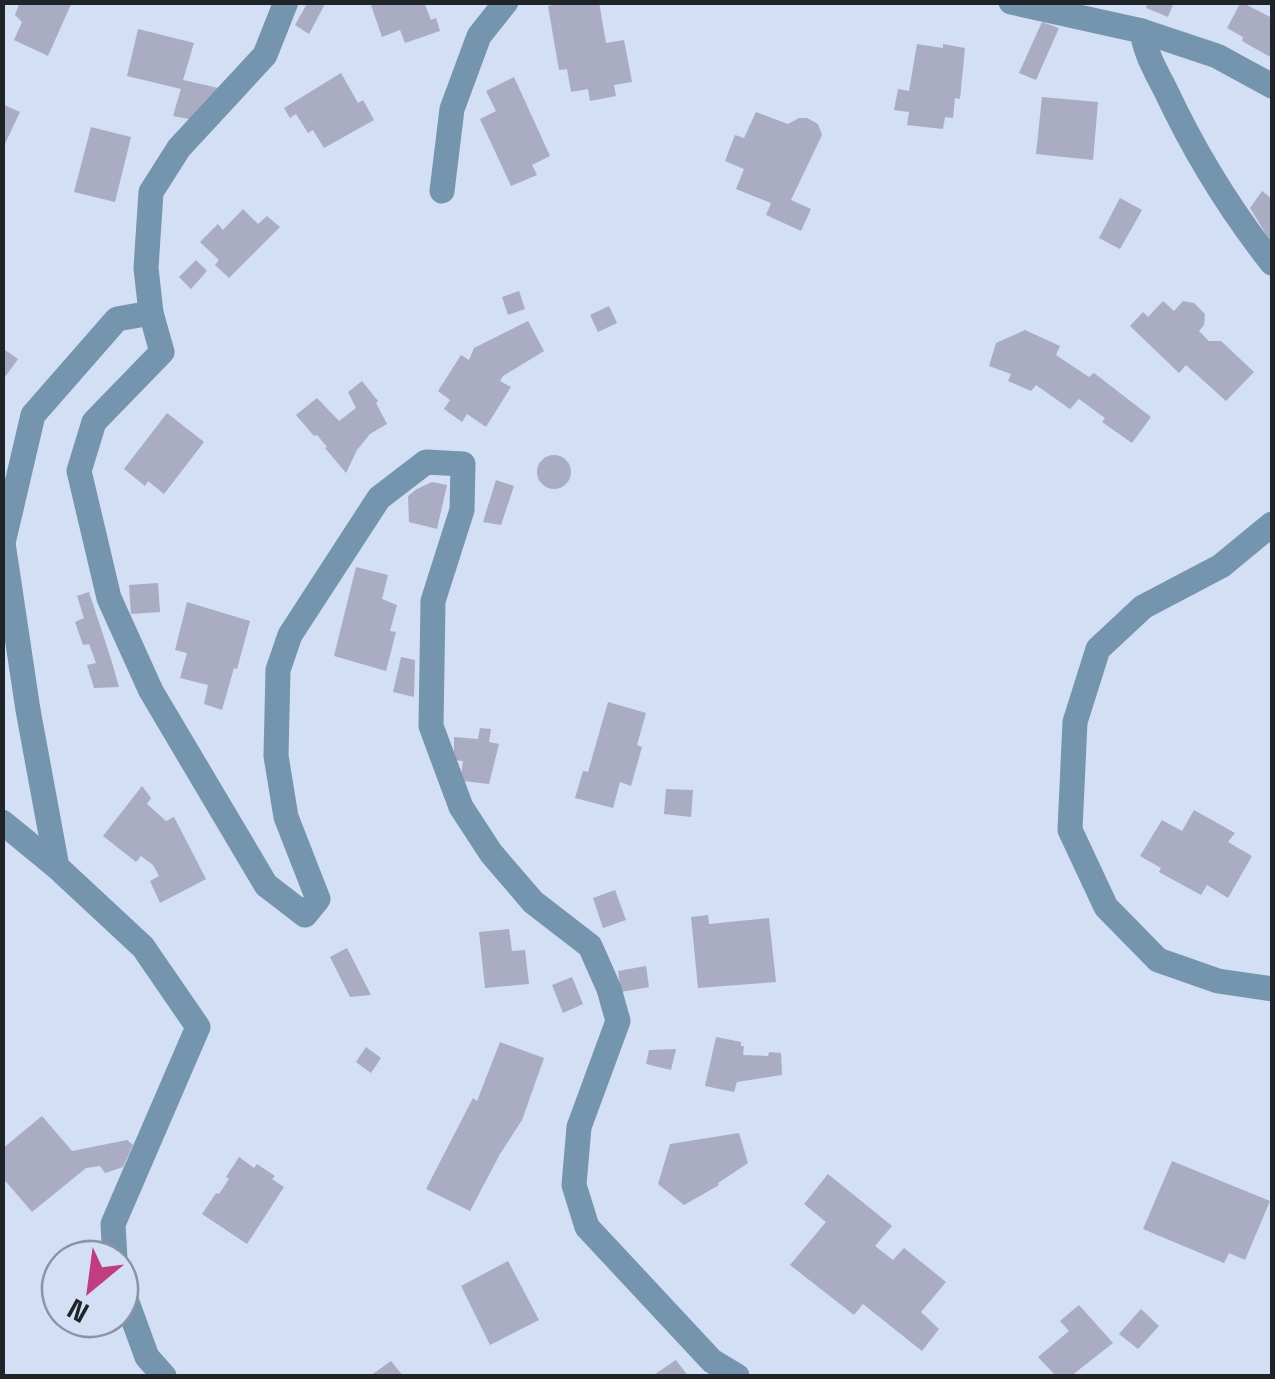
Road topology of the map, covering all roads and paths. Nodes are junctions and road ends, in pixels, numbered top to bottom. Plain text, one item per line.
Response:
1 (286, 2) edge
2 (506, 2) edge
3 (1012, 2) edge
4 (1142, 31) junction
5 (1272, 86) edge
6 (442, 191) dead end
7 (1272, 263) edge
8 (150, 313) junction
9 (1272, 524) edge
10 (2, 822) edge
11 (57, 867) junction
12 (1272, 989) edge
13 (114, 1239) edge
14 (140, 1338) edge
15 (164, 1376) edge
16 (737, 1376) edge

1 - 8 street
2 - 6 street
3 - 4 street
4 - 5 street
4 - 7 street
8 - 11 street
8 - 16 street
9 - 12 street
10 - 11 street
11 - 13 street
14 - 15 street

